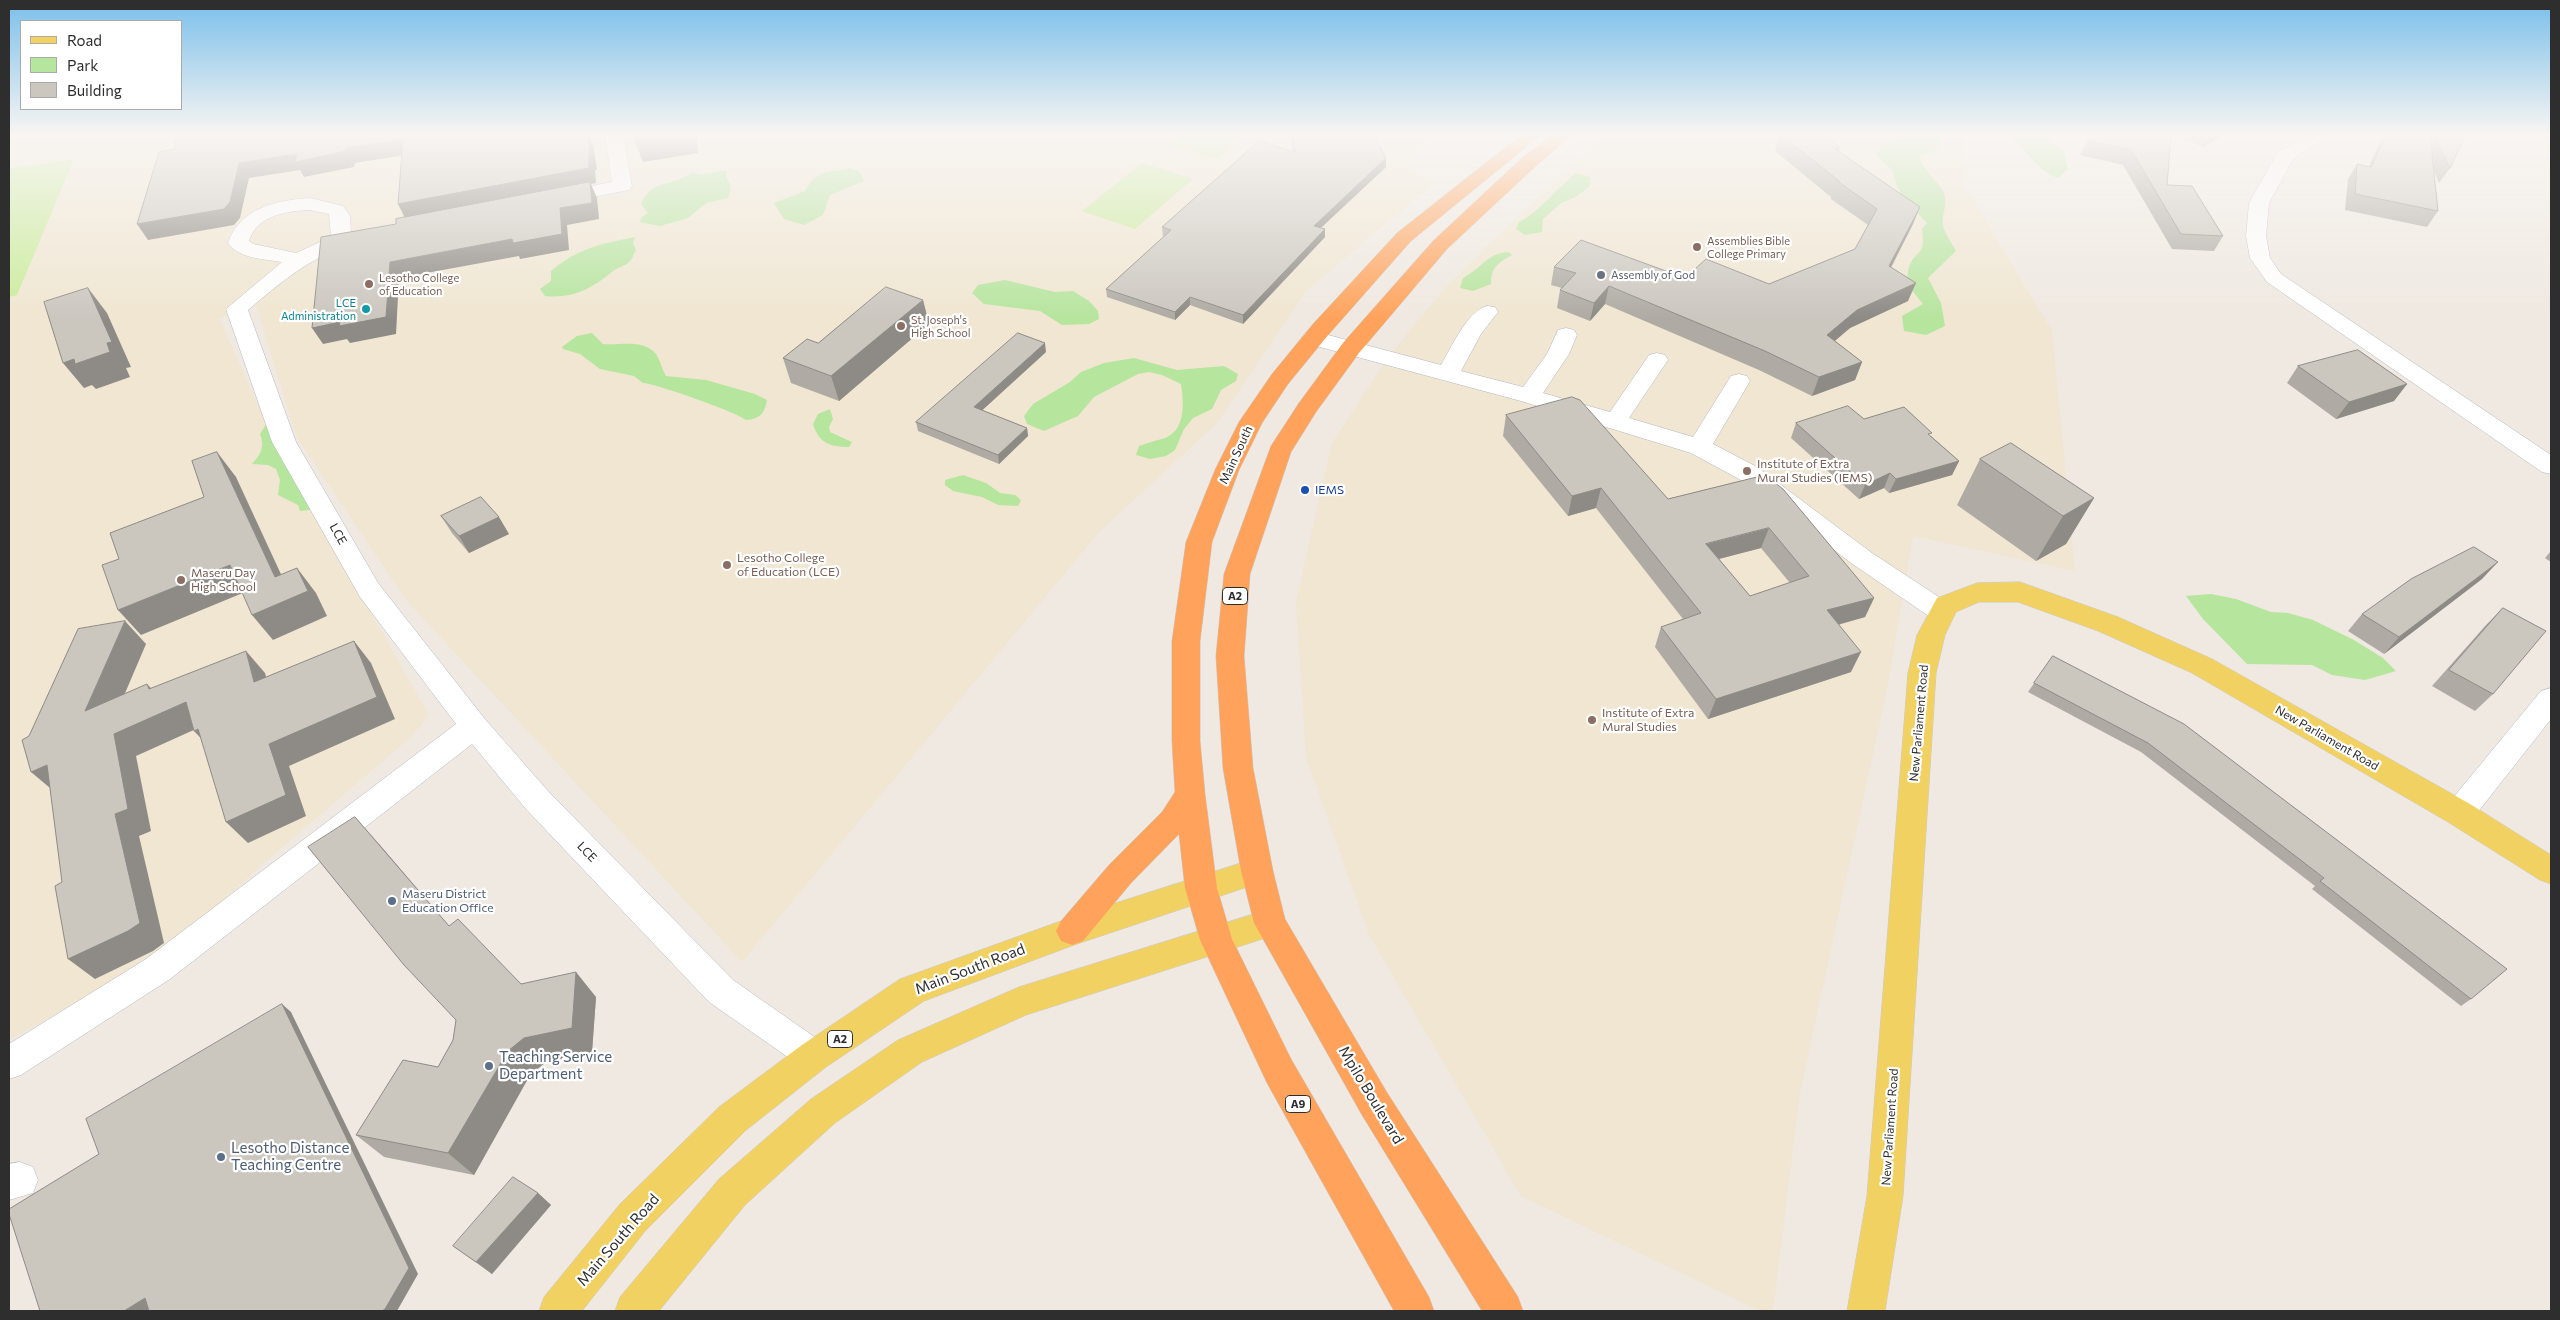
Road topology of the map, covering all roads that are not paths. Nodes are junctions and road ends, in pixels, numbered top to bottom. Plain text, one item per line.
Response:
1 (564, 197) edge
2 (1455, 197) edge
3 (1491, 197) edge
4 (2263, 197) edge
5 (535, 202) edge
6 (370, 234) edge
7 (341, 240) junction
8 (297, 259) junction
9 (1487, 312) dead end
10 (1566, 335) dead end
11 (1313, 338) junction
12 (1351, 348) junction
13 (1658, 360) dead end
14 (1448, 373) junction
15 (1739, 381) dead end
16 (1529, 396) junction
17 (1615, 422) junction
18 (1698, 447) junction
19 (2551, 466) edge
20 (1942, 612) junction
21 (2551, 699) edge
22 (474, 726) junction
23 (1190, 794) junction
24 (2459, 813) junction
25 (1257, 871) junction
26 (2551, 871) edge
27 (1202, 888) junction
28 (1270, 922) junction
29 (1072, 931) junction
30 (1216, 940) junction
31 (814, 1056) junction
32 (9, 1063) edge
33 (558, 1311) edge
34 (634, 1311) edge
35 (1415, 1311) edge
36 (1504, 1311) edge
37 (1866, 1311) edge

1 - 5 street
2 - 11 highway, Main South
3 - 12 highway, A2
4 - 19 street
6 - 7 street, LCE
7 - 8 street, LCE
7 - 8 street
8 - 22 street, LCE
9 - 14 street
10 - 16 street
11 - 12 street
11 - 23 highway, Main South
12 - 14 street
12 - 25 highway, A2
13 - 17 street
14 - 16 street
15 - 18 street
16 - 17 street
17 - 18 street
18 - 20 street
20 - 24 main road, New Parliament Road
20 - 37 main road, New Parliament Road
21 - 24 street
22 - 31 street, LCE
22 - 32 street
23 - 27 highway, Main South
23 - 29 highway
24 - 26 main road, New Parliament Road
25 - 27 main road, Main South Road / A2
25 - 28 highway, Mpilo Boulevard
27 - 29 main road, Main South Road / A2
27 - 30 highway, A9
28 - 30 main road
28 - 36 highway, Mpilo Boulevard
29 - 31 main road, Main South Road / A2
30 - 34 main road
30 - 35 highway, A9
31 - 33 main road, Main South Road / A2

